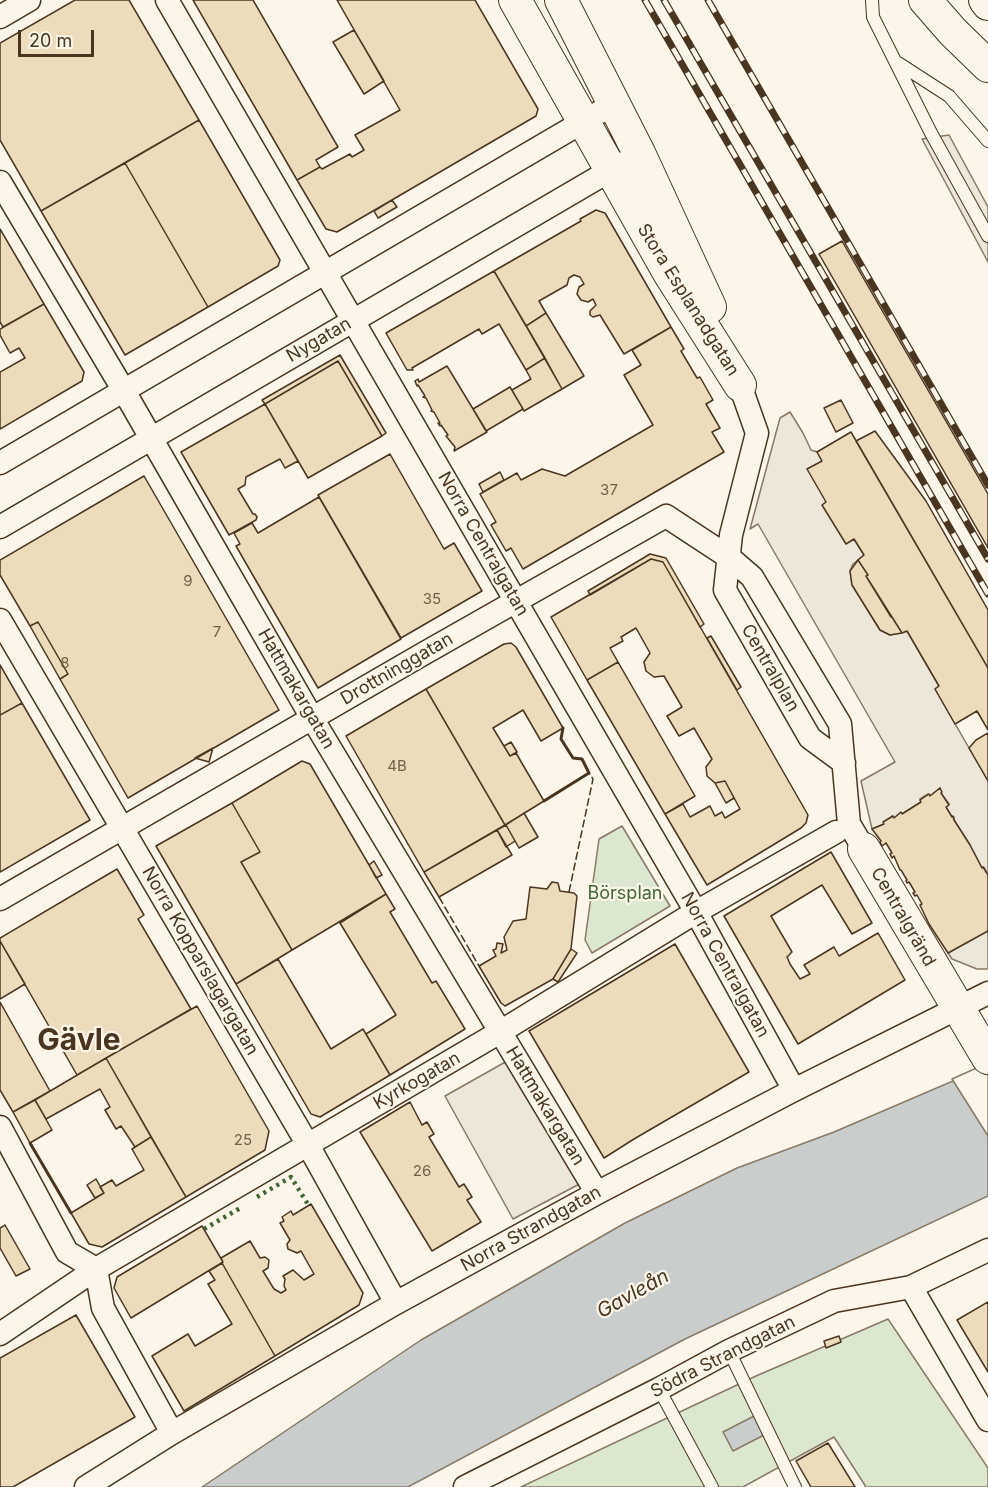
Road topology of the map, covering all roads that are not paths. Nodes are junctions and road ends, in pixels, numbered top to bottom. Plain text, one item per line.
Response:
1 (29, 0) edge
2 (167, 0) edge
3 (515, 0) edge
4 (561, 0) edge
5 (872, 0) edge
6 (925, 0) edge
7 (985, 0) edge
8 (988, 4) edge
9 (0, 17) edge
10 (897, 62) junction
11 (988, 66) edge
12 (615, 104) junction
13 (584, 122) junction
14 (988, 141) edge
15 (639, 153) junction
16 (610, 170) junction
17 (0, 182) edge
18 (988, 236) edge
19 (326, 273) junction
20 (353, 320) junction
21 (740, 385) junction
22 (124, 391) junction
23 (152, 438) junction
24 (0, 463) edge
25 (0, 527) edge
26 (730, 558) junction
27 (517, 602) junction
28 (0, 620) edge
29 (312, 718) junction
30 (844, 763) junction
31 (123, 828) junction
32 (850, 835) junction
33 (0, 899) edge
34 (696, 912) junction
35 (988, 993) edge
36 (958, 1009) junction
37 (501, 1032) junction
38 (988, 1058) edge
39 (794, 1090) junction
40 (0, 1127) edge
41 (308, 1145) junction
42 (597, 1193) junction
43 (988, 1250) edge
44 (96, 1269) junction
45 (911, 1287) junction
46 (396, 1303) junction
47 (0, 1334) edge
48 (729, 1351) junction
49 (659, 1389) junction
50 (988, 1420) edge
51 (172, 1433) junction
52 (490, 1481) edge
53 (86, 1487) edge
54 (465, 1487) edge
55 (712, 1487) edge
56 (795, 1487) edge

1 - 9 street
2 - 19 street, Norra Centralgatan
3 - 13 street, Stora Esplanadgatan
4 - 12 street, Stora Esplanadgatan
5 - 10 lane
6 - 11 street
7 - 8 street
10 - 14 lane
10 - 18 lane
12 - 13 street
12 - 15 street, Stora Esplanadgatan
13 - 16 street, Stora Esplanadgatan
13 - 19 street
15 - 16 street, Nygatan
15 - 21 street, Stora Esplanadgatan
16 - 20 street, Nygatan
16 - 21 street, Stora Esplanadgatan
17 - 22 street, Hattmakargatan
19 - 20 street, Norra Centralgatan
19 - 22 street
20 - 23 street, Nygatan
20 - 27 street, Norra Centralgatan
21 - 26 street, Centralplan
22 - 23 street, Hattmakargatan
22 - 24 street
23 - 25 street, Nygatan
23 - 29 street, Hattmakargatan
26 - 27 street, Drottninggatan
26 - 30 street, Centralplan
26 - 30 street, Centralplan
27 - 29 street, Drottninggatan
27 - 34 street, Norra Centralgatan
28 - 31 street, Norra Kopparslagargatan
29 - 31 street, Drottninggatan
29 - 37 street, Hattmakargatan
30 - 32 street, Centralplan
31 - 33 street, Drottninggatan
31 - 41 street, Norra Kopparslagargatan
32 - 34 street, Kyrkogatan
32 - 36 street, Centralgränd
34 - 37 street, Kyrkogatan
34 - 39 street, Norra Centralgatan
35 - 36 street, Norra Strandgatan
36 - 38 street, Centralgränd
36 - 39 street, Norra Strandgatan
37 - 41 street, Kyrkogatan
37 - 42 street, Hattmakargatan
39 - 42 street, Norra Strandgatan
40 - 44 street
41 - 44 street, Kyrkogatan
41 - 46 street, Norra Kopparslagargatan
42 - 46 street, Norra Strandgatan
43 - 45 street, Södra Strandgatan
44 - 47 street, Kyrkogatan
44 - 51 street
45 - 48 street, Södra Strandgatan
45 - 50 street
46 - 51 street, Norra Strandgatan
48 - 49 street, Södra Strandgatan
48 - 56 lane
49 - 52 street, Södra Strandgatan
49 - 55 lane
51 - 53 street, Norra Strandgatan
52 - 54 street, Södra Strandgatan

